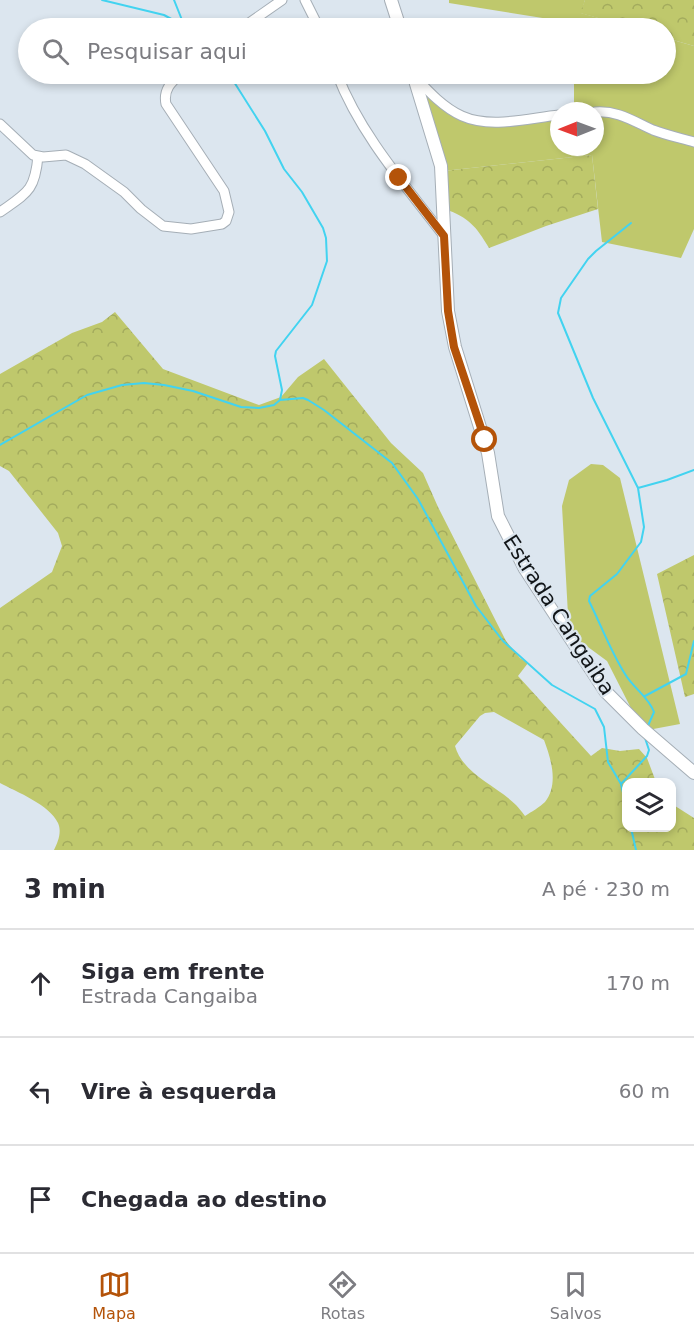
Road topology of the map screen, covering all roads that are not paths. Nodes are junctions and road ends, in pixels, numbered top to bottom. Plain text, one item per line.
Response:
1 (282, 0) edge
2 (306, 0) edge
3 (391, 0) edge
4 (256, 18) edge
5 (314, 18) edge
6 (397, 18) edge
7 (171, 84) edge
8 (343, 84) edge
9 (417, 84) edge
10 (423, 84) edge
11 (604, 112) edge
12 (550, 116) edge
13 (0, 124) edge
14 (694, 141) edge
15 (38, 156) junction
16 (0, 212) edge
17 (444, 236) junction
18 (692, 769) edge

1 - 4 street
2 - 5 street
3 - 6 street
7 - 15 street
8 - 17 street
9 - 17 street, Estrada Cangaiba
10 - 12 street
11 - 14 street
13 - 15 street
15 - 16 street
17 - 18 street, Estrada Cangaiba

